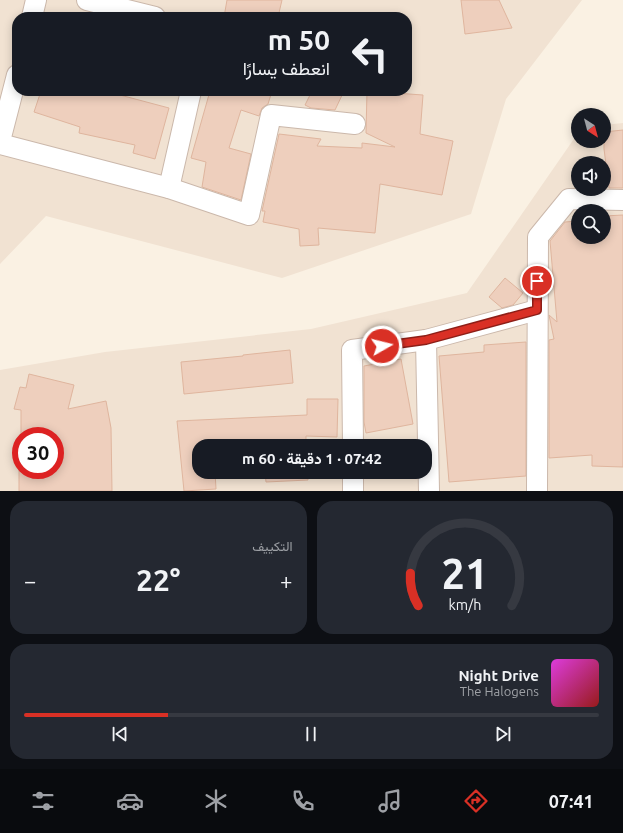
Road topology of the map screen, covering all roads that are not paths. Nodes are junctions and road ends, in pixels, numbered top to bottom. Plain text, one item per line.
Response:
1 (36, 0) edge
2 (87, 0) edge
3 (33, 12) edge
4 (135, 12) edge
5 (12, 95) edge
6 (190, 96) edge
7 (355, 124) dead end
8 (0, 142) edge
9 (169, 188) junction
10 (623, 200) edge
11 (537, 310) junction
12 (426, 340) junction
13 (353, 439) edge
14 (353, 479) edge
15 (353, 491) edge
16 (429, 491) edge
17 (537, 491) edge

1 - 3 street
2 - 4 street
5 - 8 street
6 - 9 street
7 - 9 street
8 - 9 street
10 - 11 street
11 - 12 street
11 - 17 street
12 - 13 street
12 - 16 street
14 - 15 street

